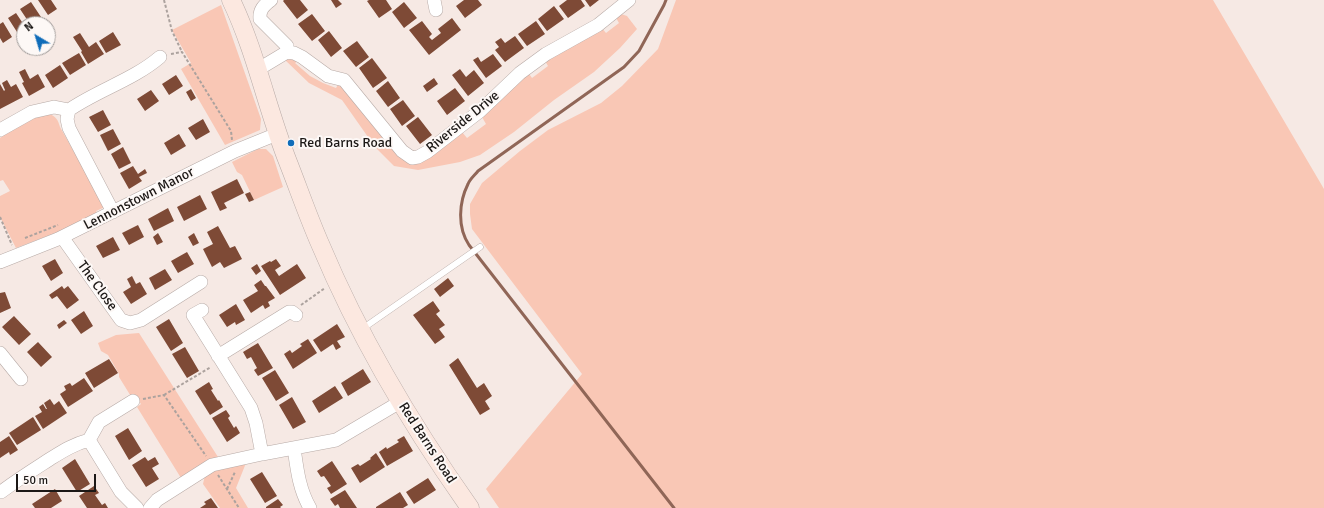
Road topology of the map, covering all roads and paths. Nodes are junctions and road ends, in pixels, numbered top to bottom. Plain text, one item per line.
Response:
1 (164, 0) edge
2 (231, 0) edge
3 (271, 0) edge
4 (629, 0) edge
5 (182, 52) junction
6 (287, 52) junction
7 (160, 57) joint
8 (257, 70) junction
9 (69, 110) junction
10 (0, 130) edge
11 (277, 134) junction
12 (231, 145) dead end
13 (113, 212) junction
14 (0, 217) edge
15 (64, 222) dead end
16 (62, 237) junction
17 (24, 239) dead end
18 (18, 242) dead end
19 (480, 247) dead end
20 (14, 250) junction
21 (0, 262) edge
22 (336, 280) junction
23 (201, 282) dead end
24 (202, 310) dead end
25 (294, 313) joint
26 (361, 330) junction
27 (0, 353) edge
28 (220, 358) junction
29 (21, 379) dead end
30 (164, 395) junction
31 (133, 401) joint
32 (400, 402) junction
33 (89, 440) junction
34 (294, 448) junction
35 (262, 454) junction
36 (242, 458) junction
37 (212, 465) junction
38 (227, 489) junction
39 (2, 492) dead end
40 (137, 508) edge
41 (150, 508) edge
42 (239, 508) edge
43 (310, 508) edge
44 (470, 508) edge

1 - 5 path
2 - 8 street, Red Barns Road
3 - 6 street
4 - 6 street, Riverside Drive
5 - 7 path
5 - 12 path
6 - 8 street
7 - 9 street
8 - 11 street, Red Barns Road
9 - 10 street
9 - 13 street
11 - 13 street, Lennonstown Manor
11 - 22 street, Red Barns Road
13 - 16 street, Lennonstown Manor
14 - 20 path
15 - 17 path
16 - 20 street, Lennonstown Manor
16 - 23 street, The Close
18 - 20 path
19 - 26 lane
20 - 21 street, Lennonstown Manor
22 - 25 path
22 - 26 street, Red Barns Road
24 - 28 street
25 - 28 street
26 - 32 street, Red Barns Road
27 - 29 street
28 - 30 path
28 - 35 street
30 - 31 path
30 - 37 path
31 - 33 street
32 - 34 street
32 - 44 street, Red Barns Road
33 - 39 street
33 - 40 street
34 - 35 street
34 - 43 street
35 - 36 street
36 - 37 street
36 - 38 path
37 - 38 path
37 - 41 street
38 - 42 path

